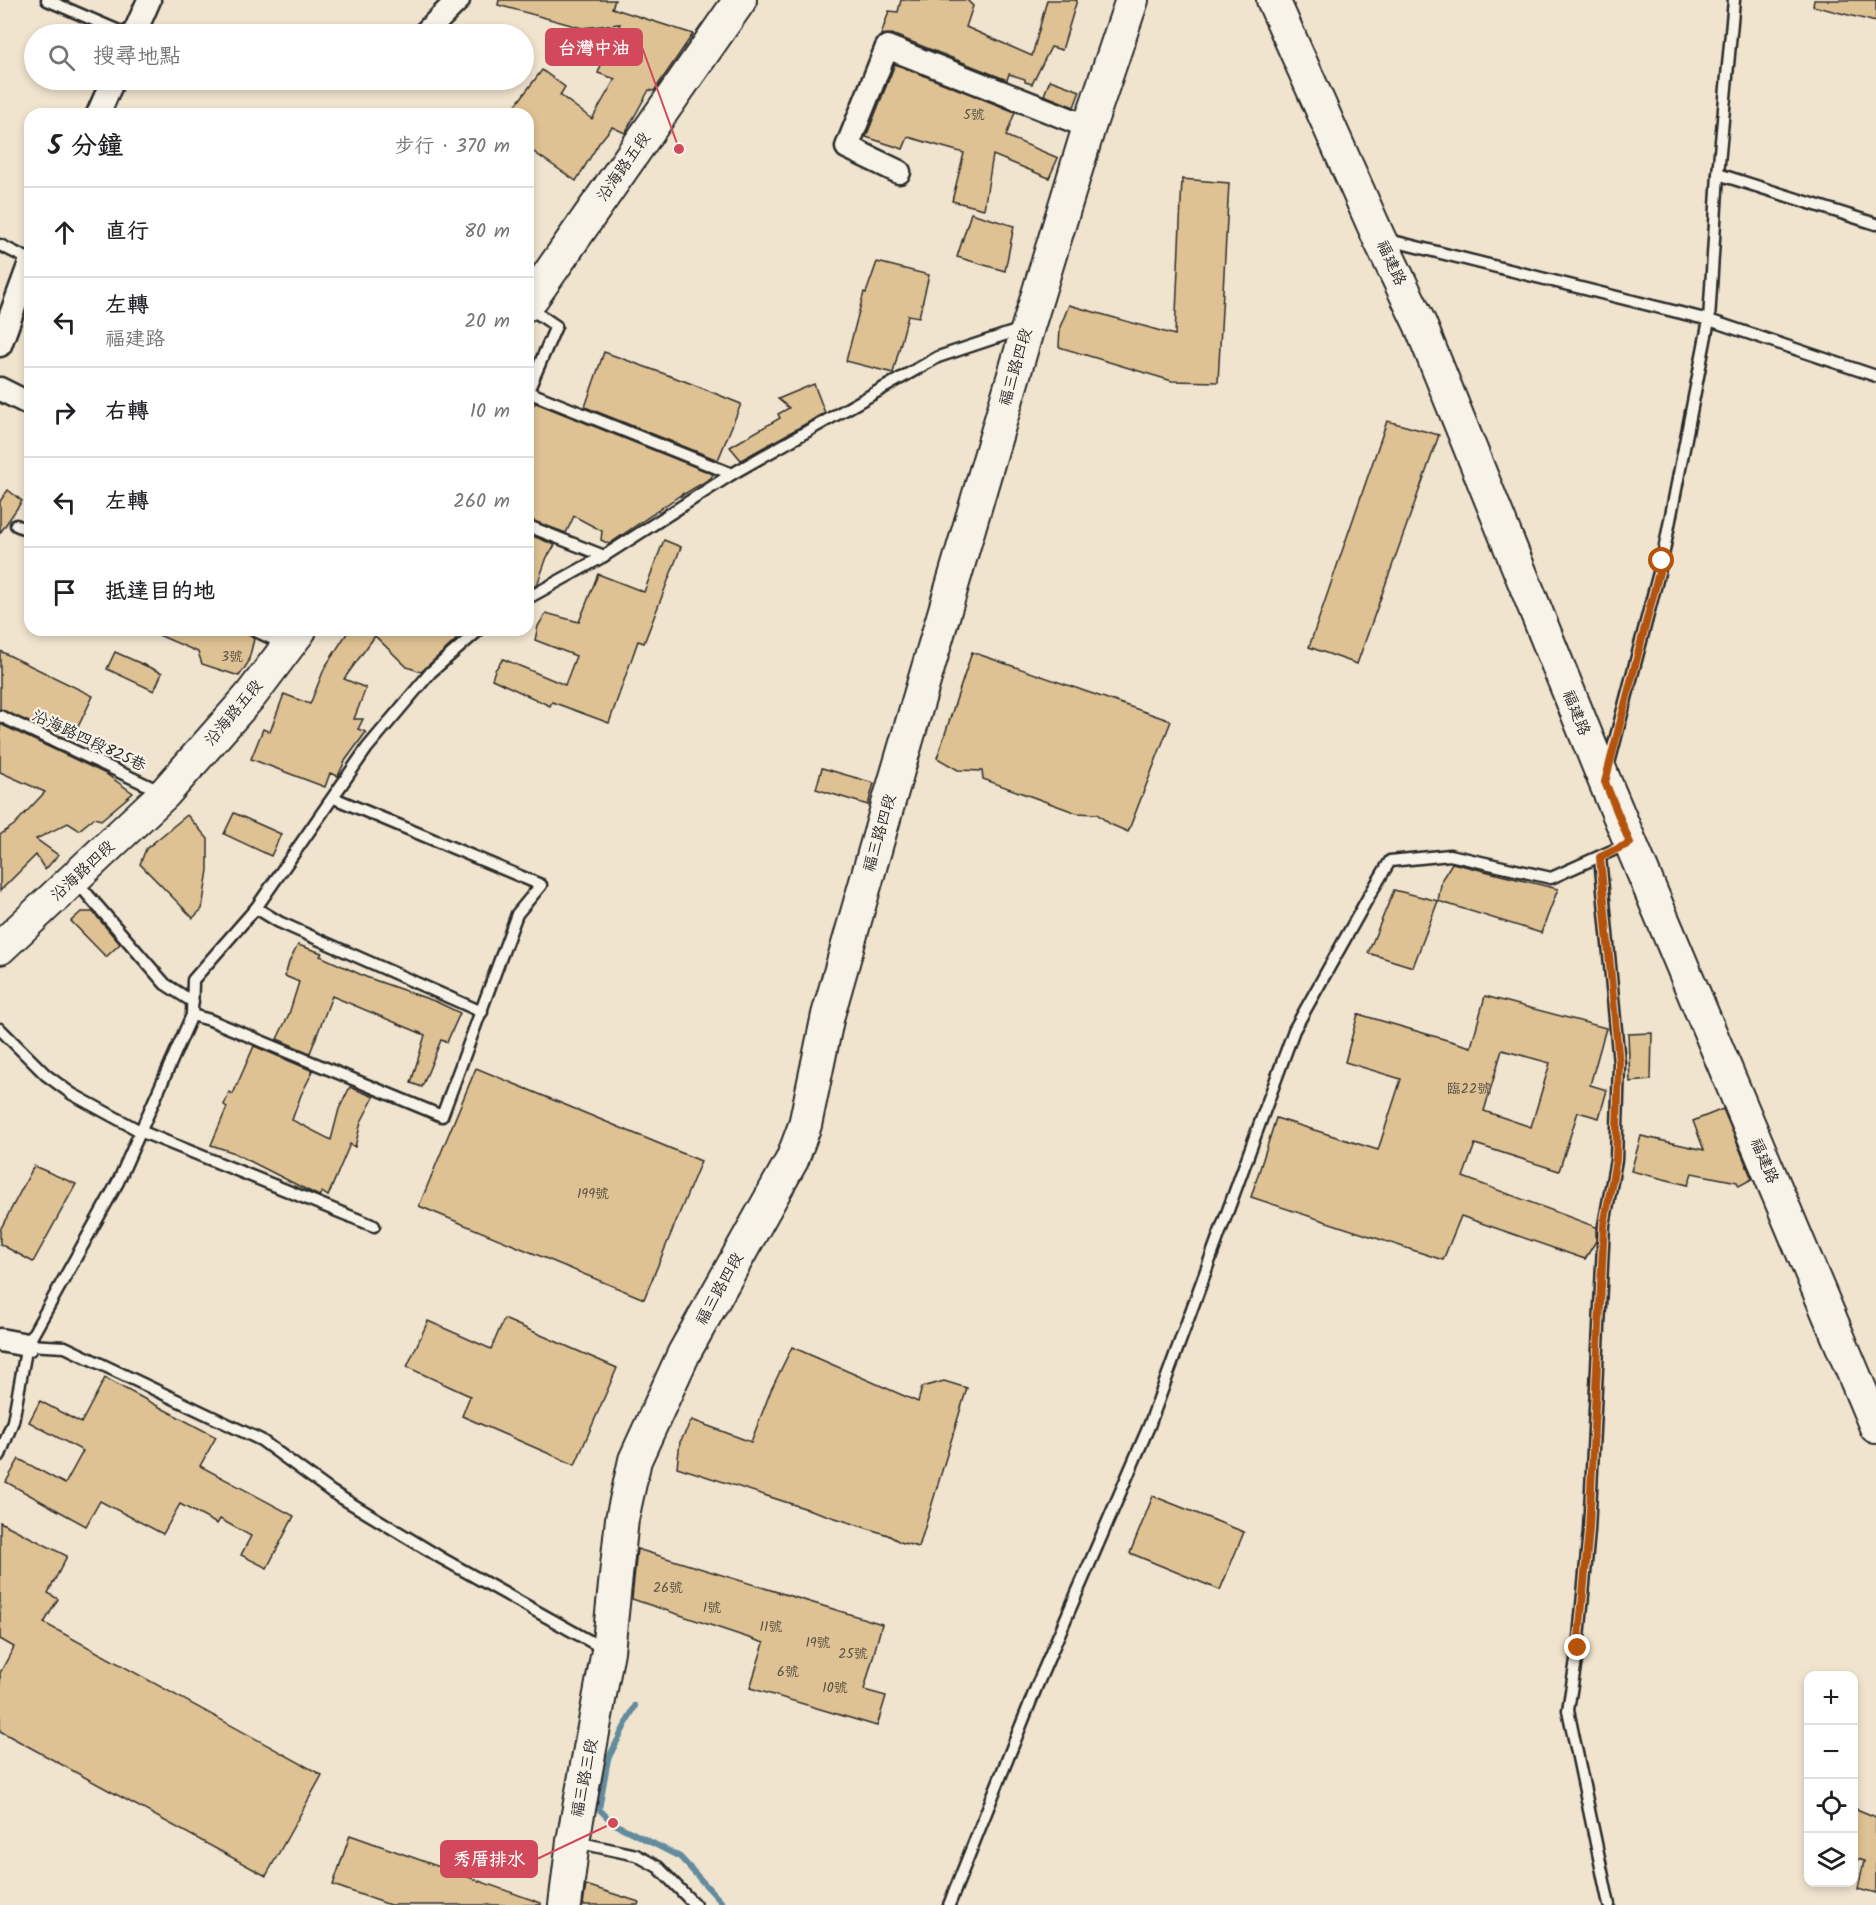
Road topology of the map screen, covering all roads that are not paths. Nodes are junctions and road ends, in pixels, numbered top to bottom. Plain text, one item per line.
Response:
1 (47, 0) edge
2 (149, 0) edge
3 (458, 0) edge
4 (740, 0) edge
5 (1132, 0) edge
6 (1273, 0) edge
7 (1734, 0) edge
8 (103, 24) edge
9 (138, 24) edge
10 (434, 24) edge
11 (109, 90) edge
12 (101, 108) edge
13 (1089, 127) junction
14 (899, 172) dead end
15 (1718, 174) junction
16 (1876, 224) edge
17 (1379, 238) junction
18 (0, 245) edge
19 (24, 258) edge
20 (24, 278) edge
21 (534, 296) edge
22 (534, 310) edge
23 (1709, 320) junction
24 (1028, 327) junction
25 (0, 345) edge
26 (1876, 376) edge
27 (534, 378) edge
28 (0, 389) edge
29 (534, 394) edge
30 (24, 401) edge
31 (732, 474) junction
32 (16, 525) dead end
33 (24, 528) edge
34 (534, 528) edge
35 (604, 556) junction
36 (534, 595) edge
37 (472, 636) edge
38 (295, 638) edge
39 (0, 716) edge
40 (1605, 782) junction
41 (165, 793) junction
42 (334, 798) junction
43 (1630, 843) junction
44 (1600, 857) junction
45 (75, 879) junction
46 (256, 908) junction
47 (4, 938) edge
48 (193, 1002) junction
49 (482, 1012) junction
50 (192, 1015) junction
51 (0, 1029) edge
52 (140, 1131) junction
53 (374, 1226) dead end
54 (0, 1340) edge
55 (27, 1345) junction
56 (1876, 1427) edge
57 (0, 1455) edge
58 (608, 1651) junction
59 (573, 1841) junction
60 (564, 1905) edge
61 (695, 1905) edge
62 (949, 1905) edge
63 (1609, 1905) edge

1 - 8 lane
2 - 9 street
3 - 10 street
4 - 21 street, 沿海路五段
5 - 13 street, 福三路四段
6 - 17 street, 福建路
7 - 15 lane
11 - 12 street
13 - 14 street
13 - 24 street, 福三路四段
15 - 16 lane
15 - 23 lane
17 - 23 lane
17 - 40 street, 福建路
18 - 19 lane
20 - 25 street
22 - 27 lane
23 - 26 lane
23 - 40 lane
24 - 31 lane
24 - 58 street, 福三路四段
28 - 30 street
29 - 31 lane
31 - 35 lane
32 - 33 lane
34 - 35 lane
35 - 36 lane
37 - 42 lane
38 - 41 street, 沿海路五段
39 - 41 lane, 沿海路四段825巷
40 - 43 street, 福建路
41 - 45 street, 沿海路四段
42 - 46 lane
42 - 49 lane
43 - 44 lane
43 - 56 street, 福建路
44 - 62 lane
44 - 63 lane
45 - 47 street, 沿海路四段
45 - 48 lane
46 - 48 lane
46 - 49 lane
48 - 50 lane
49 - 50 lane
50 - 52 lane
51 - 52 lane
52 - 53 lane
52 - 55 lane
54 - 55 street
55 - 57 lane
55 - 58 lane
58 - 59 street, 福三路三段
59 - 60 street, 福三路三段
59 - 61 lane

